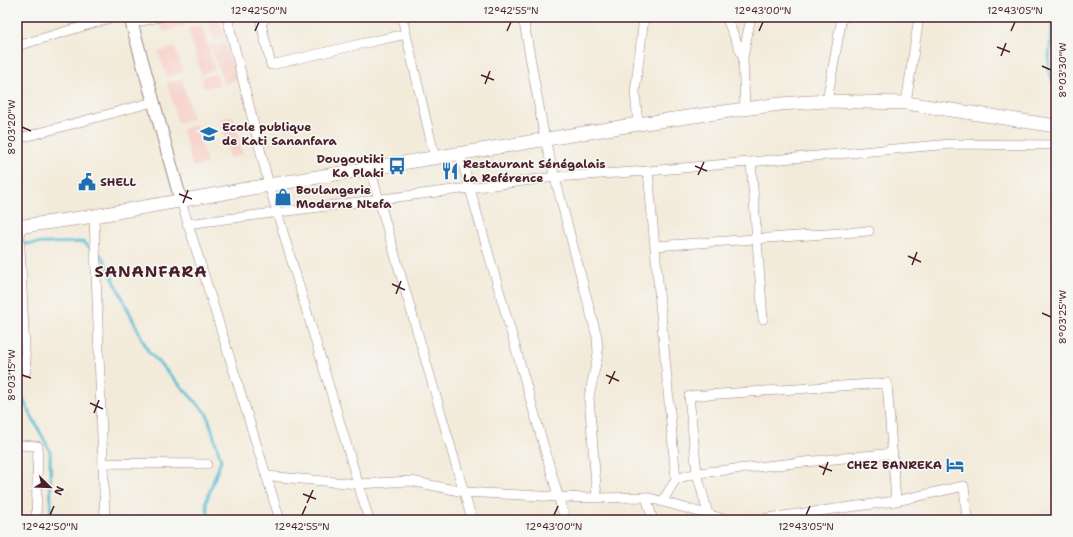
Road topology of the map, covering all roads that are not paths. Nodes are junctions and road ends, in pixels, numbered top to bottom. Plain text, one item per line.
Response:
1 (114, 17) edge
2 (160, 17) edge
3 (227, 17) edge
4 (267, 17) edge
5 (402, 17) edge
6 (523, 17) edge
7 (644, 17) edge
8 (726, 17) edge
9 (751, 17) edge
10 (842, 17) edge
11 (919, 17) edge
12 (131, 20) edge
13 (406, 34) junction
14 (17, 46) edge
15 (743, 58) junction
16 (827, 101) junction
17 (153, 102) junction
18 (906, 103) junction
19 (744, 109) junction
20 (638, 124) junction
21 (1056, 126) edge
22 (17, 139) edge
23 (545, 140) junction
24 (1056, 146) edge
25 (460, 154) junction
26 (435, 158) junction
27 (751, 162) junction
28 (370, 169) junction
29 (648, 171) junction
30 (555, 177) junction
31 (269, 185) junction
32 (469, 188) junction
33 (379, 199) junction
34 (181, 201) junction
35 (277, 212) junction
36 (94, 216) junction
37 (188, 224) junction
38 (18, 227) edge
39 (869, 231) dead end
40 (757, 239) junction
41 (654, 246) junction
42 (763, 319) dead end
43 (26, 371) dead end
44 (17, 445) edge
45 (892, 453) junction
46 (103, 463) junction
47 (207, 464) dead end
48 (697, 473) junction
49 (267, 476) junction
50 (676, 479) junction
51 (358, 484) junction
52 (464, 492) junction
53 (559, 497) junction
54 (646, 497) junction
55 (597, 498) junction
56 (896, 501) junction
57 (662, 502) junction
58 (708, 514) junction
59 (36, 520) edge
60 (105, 520) edge
61 (280, 520) edge
62 (369, 520) edge
63 (472, 520) edge
64 (565, 520) edge
65 (653, 520) edge
66 (728, 520) edge
67 (750, 520) edge
68 (967, 520) edge

1 - 14 street
2 - 12 street
3 - 31 street
4 - 13 street
5 - 13 street
6 - 23 street
7 - 20 street
8 - 15 street
9 - 15 street
10 - 16 street
11 - 18 street
12 - 17 street
13 - 26 street
15 - 19 street
16 - 18 main road
16 - 19 main road
17 - 22 street
17 - 34 street
18 - 21 main road
19 - 20 main road
20 - 23 main road
23 - 25 main road
23 - 30 street
24 - 27 street
25 - 26 main road
25 - 32 street
26 - 28 main road
27 - 29 street
27 - 40 street
28 - 31 main road
28 - 33 street
29 - 30 street
29 - 41 street
30 - 32 street
30 - 55 street
31 - 34 main road
31 - 35 street
32 - 33 street
32 - 53 street
33 - 35 street
33 - 52 street
34 - 36 main road
34 - 37 street
35 - 37 street
35 - 51 street
36 - 38 main road
36 - 46 street
37 - 49 street
38 - 43 street
39 - 40 street
40 - 41 street
40 - 42 street
41 - 50 street
44 - 59 street
45 - 48 street
45 - 48 street
45 - 56 street
46 - 47 street
46 - 60 street
48 - 50 street
48 - 58 street
49 - 51 street
49 - 61 street
50 - 57 street
51 - 52 street
51 - 62 street
52 - 53 street
52 - 63 street
53 - 55 street
53 - 64 street
54 - 55 street
54 - 57 street
54 - 65 street
56 - 67 street
56 - 68 street
57 - 58 street
58 - 66 street

